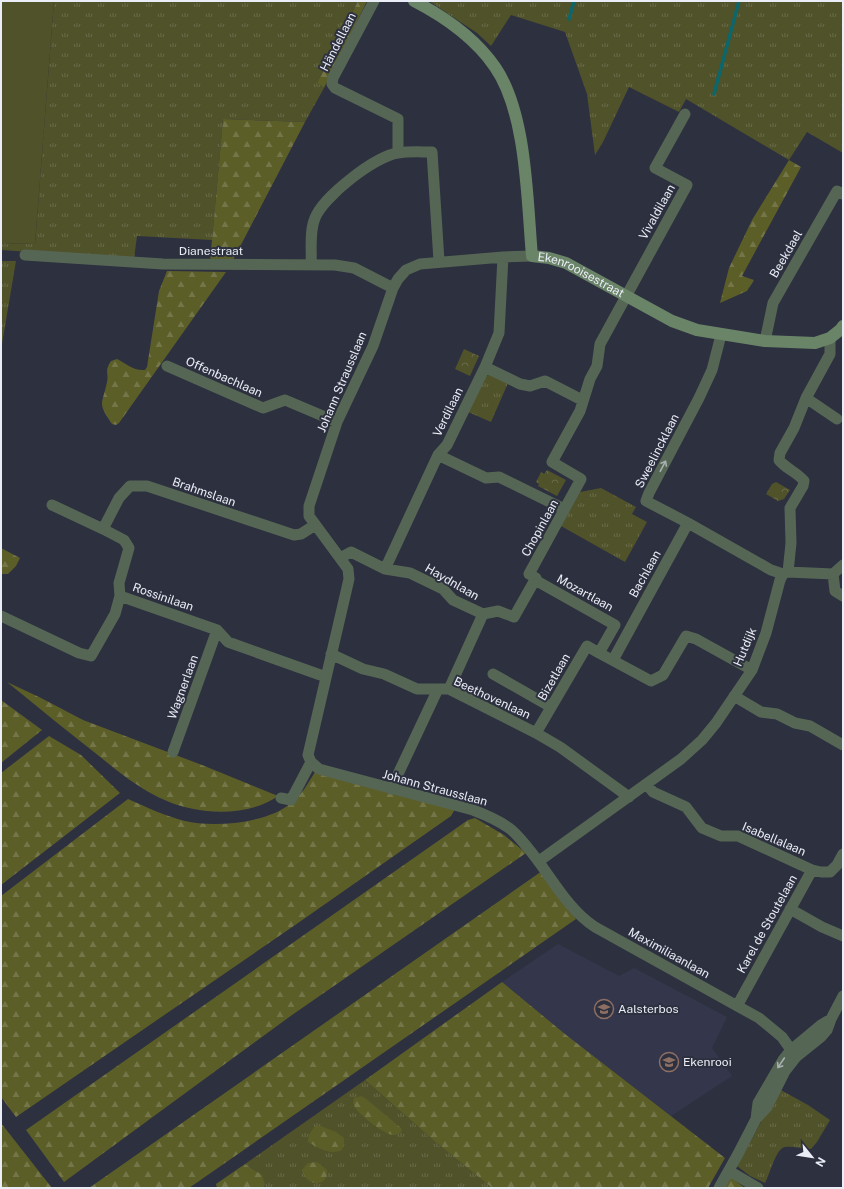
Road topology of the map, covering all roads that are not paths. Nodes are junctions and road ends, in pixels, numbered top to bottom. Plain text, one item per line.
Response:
1 (374, 1) edge
2 (414, 1) edge
3 (685, 114) dead end
4 (398, 153) junction
5 (843, 194) edge
6 (25, 255) dead end
7 (532, 256) junction
8 (504, 257) junction
9 (439, 261) junction
10 (311, 264) junction
11 (393, 288) junction
12 (625, 296) junction
13 (843, 326) edge
14 (721, 335) junction
15 (830, 338) junction
16 (765, 341) junction
17 (167, 366) dead end
18 (485, 367) junction
19 (806, 398) junction
20 (582, 400) junction
21 (837, 419) dead end
22 (337, 422) junction
23 (438, 455) junction
24 (52, 505) dead end
25 (564, 509) junction
26 (688, 523) junction
27 (315, 525) junction
28 (103, 529) junction
29 (340, 558) junction
30 (843, 565) edge
31 (385, 569) junction
32 (786, 573) junction
33 (833, 574) junction
34 (535, 580) junction
35 (120, 596) junction
36 (843, 596) edge
37 (483, 614) junction
38 (1, 616) edge
39 (217, 630) junction
40 (599, 653) junction
41 (331, 654) junction
42 (613, 660) junction
43 (752, 670) junction
44 (493, 674) dead end
45 (326, 676) junction
46 (443, 689) junction
47 (734, 696) junction
48 (551, 707) junction
49 (536, 733) junction
50 (843, 745) edge
51 (173, 752) dead end
52 (311, 762) junction
53 (647, 785) junction
54 (391, 789) junction
55 (630, 797) junction
56 (281, 798) dead end
57 (843, 854) edge
58 (539, 861) junction
59 (812, 870) junction
60 (790, 909) junction
61 (843, 936) edge
62 (843, 996) edge
63 (737, 1006) junction
64 (794, 1054) junction
65 (728, 1171) junction
66 (719, 1188) edge
67 (758, 1188) edge

1 - 4 street, Händellaan
2 - 7 street, Ekenrooisestraat
3 - 12 street, Vivaldilaan
4 - 9 street
4 - 10 street
5 - 16 street, Beekdael
6 - 10 street, Dianestraat
7 - 8 street, Johann Strausslaan
7 - 12 street, Ekenrooisestraat
8 - 9 street, Johann Strausslaan
8 - 18 street, Verdilaan
9 - 11 street, Johann Strausslaan
10 - 11 street, Dianestraat
11 - 22 street, Johann Strausslaan
12 - 14 street, Ekenrooisestraat
12 - 20 street, Chopinlaan
13 - 15 street, Ekenrooisestraat
14 - 16 street, Ekenrooisestraat
26 -> 14 street, Sweelincklaan
15 - 16 street, Ekenrooisestraat
15 - 19 street, Hutdijk
17 - 22 street, Offenbachlaan
18 - 20 street
18 - 23 street, Verdilaan
19 - 21 street
19 - 32 street, Hutdijk
20 - 25 street, Chopinlaan
22 - 27 street, Johann Strausslaan
23 - 25 street
23 - 31 street, Verdilaan
24 - 28 street
25 - 34 street, Chopinlaan
26 - 32 street, Sweelincklaan
26 - 42 street, Bachlaan
27 - 28 street, Brahmslaan
27 - 29 street, Johann Strausslaan
28 - 35 street
29 - 31 street, Haydnlaan
29 - 41 street, Johann Strausslaan
30 - 33 street
31 - 37 street, Haydnlaan
32 - 33 street, Sweelincklaan
32 - 43 street, Hutdijk
33 - 36 street
34 - 37 street
34 - 40 street, Mozartlaan
35 - 38 street, Rossinilaan
35 - 39 street, Rossinilaan
37 - 46 street
39 - 45 street, Rossinilaan
39 - 51 street, Wagnerlaan
40 - 42 street
40 - 48 street, Bizetlaan
41 - 45 street, Johann Strausslaan
41 - 46 street, Beethovenlaan
42 - 43 street
43 - 47 street, Hutdijk
44 - 48 street, Beethovenlaan
45 - 52 street, Johann Strausslaan
46 - 49 street, Beethovenlaan
46 - 54 street
47 - 50 street
47 - 53 street, Hutdijk
48 - 49 street, Bizetlaan
49 - 55 street, Beethovenlaan
52 - 54 street, Johann Strausslaan
52 - 56 street, Johann Strausslaan
53 - 55 street, Hutdijk
53 - 59 street, Isabellalaan
54 - 58 street, Johann Strausslaan
55 - 58 street, Hutdijk
57 - 59 street, Karel de Stoutelaan
58 - 63 street, Maximiliaanlaan
59 - 60 street, Karel de Stoutelaan
60 - 61 street
60 - 63 street, Karel de Stoutelaan
62 - 64 street
63 - 64 street, Maximiliaanlaan
64 - 65 street
65 - 66 street
65 - 67 street

